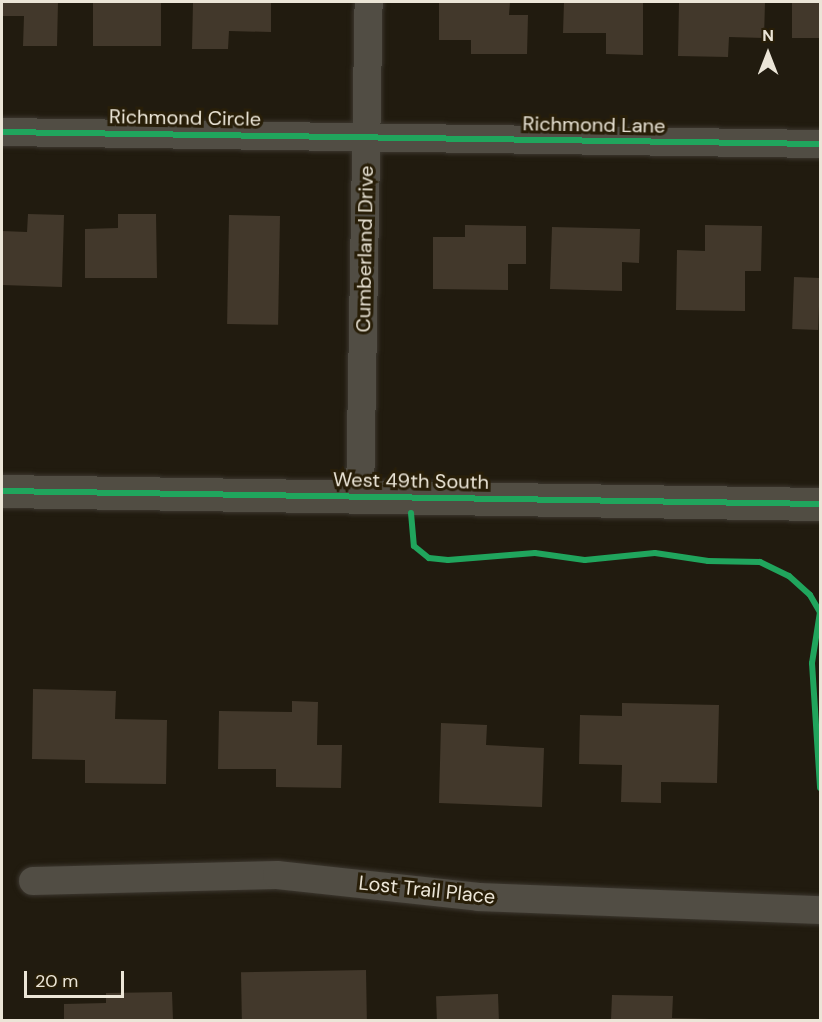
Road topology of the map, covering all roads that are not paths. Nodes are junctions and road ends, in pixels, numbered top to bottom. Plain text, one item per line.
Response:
1 (369, 2) edge
2 (2, 132) edge
3 (368, 138) junction
4 (820, 144) edge
5 (2, 491) edge
6 (360, 496) junction
7 (820, 504) edge
8 (33, 881) dead end
9 (820, 910) edge

1 - 3 street, Cumberland Drive
2 - 3 street, Richmond Circle
3 - 4 street, Richmond Lane
3 - 6 street, Cumberland Drive
5 - 6 street, West 49th South
6 - 7 street, West 49th South
8 - 9 street, Lost Trail Place

